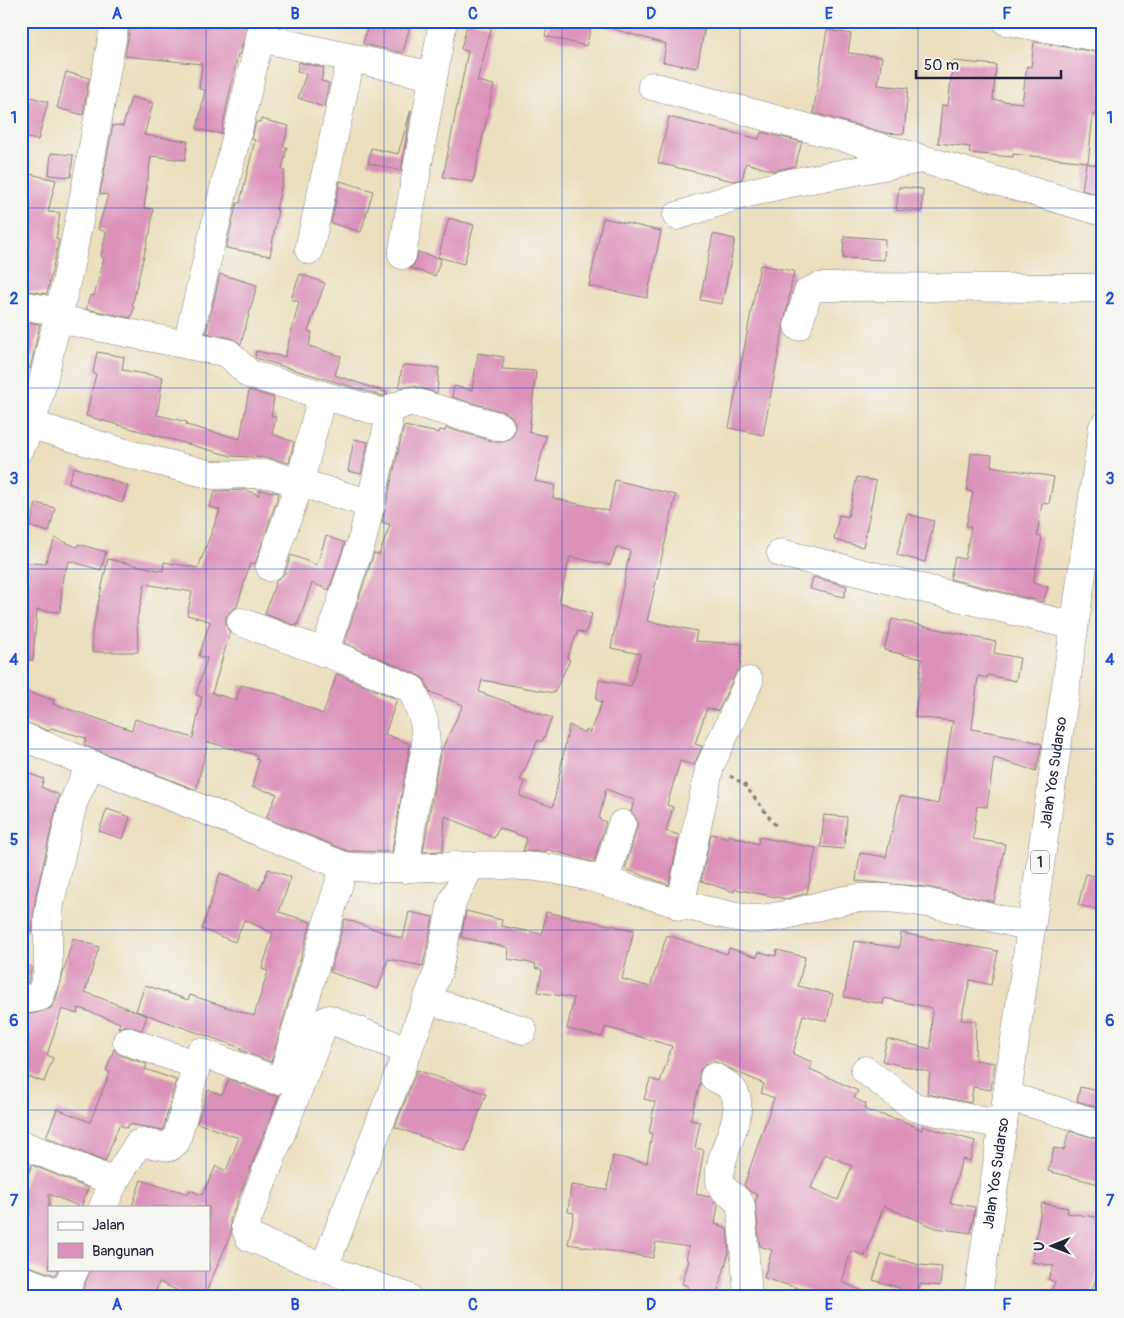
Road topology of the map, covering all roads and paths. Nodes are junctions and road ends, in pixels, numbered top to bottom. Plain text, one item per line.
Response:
1 (116, 21) edge
2 (443, 21) edge
3 (1006, 21) edge
4 (263, 30) edge
5 (1103, 38) edge
6 (351, 58) junction
7 (433, 76) junction
8 (652, 86) dead end
9 (922, 159) junction
10 (1103, 212) edge
11 (677, 216) dead end
12 (309, 250) dead end
13 (402, 255) dead end
14 (1103, 288) edge
15 (21, 305) edge
16 (58, 315) junction
17 (798, 326) dead end
18 (187, 344) junction
19 (322, 395) junction
20 (388, 414) junction
21 (1103, 427) edge
22 (500, 428) dead end
23 (27, 436) edge
24 (300, 482) junction
25 (372, 504) junction
26 (781, 553) dead end
27 (270, 567) dead end
28 (241, 622) dead end
29 (1074, 626) junction
30 (324, 652) junction
31 (749, 681) dead end
32 (21, 736) edge
33 (90, 764) junction
34 (710, 766) junction
35 (622, 824) dead end
36 (776, 826) dead end
37 (344, 866) junction
38 (470, 866) junction
39 (405, 869) junction
40 (605, 882) junction
41 (680, 906) junction
42 (1031, 927) junction
43 (21, 997) edge
44 (427, 1000) junction
45 (523, 1030) dead end
46 (127, 1041) dead end
47 (408, 1051) junction
48 (197, 1065) junction
49 (865, 1070) dead end
50 (714, 1077) dead end
51 (1007, 1096) junction
52 (1003, 1125) junction
53 (1103, 1125) edge
54 (21, 1144) edge
55 (114, 1182) junction
56 (103, 1206) edge
57 (324, 1268) junction
58 (75, 1270) edge
59 (26, 1286) edge
60 (68, 1296) edge
61 (407, 1297) edge
62 (748, 1297) edge
63 (978, 1297) edge

1 - 16 main road
2 - 7 main road
3 - 5 main road
4 - 6 main road
4 - 18 main road
6 - 7 main road
6 - 12 main road
7 - 13 main road
8 - 9 main road
9 - 10 main road
9 - 11 main road
14 - 17 main road
15 - 16 main road
16 - 18 main road
16 - 23 main road
18 - 19 main road
19 - 20 main road
19 - 24 main road
20 - 22 main road
20 - 25 main road
21 - 29 main road, Jalan Yos Sudarso / 1
23 - 24 main road
24 - 25 main road
24 - 27 main road
25 - 30 main road
26 - 29 main road
28 - 30 main road
29 - 42 main road, Jalan Yos Sudarso / 1
30 - 39 main road
31 - 34 main road
32 - 33 main road
33 - 37 main road
33 - 43 main road
34 - 36 path
34 - 41 main road
35 - 40 main road
37 - 39 main road
37 - 48 main road
38 - 39 main road
38 - 40 main road
38 - 44 main road
40 - 41 main road
41 - 42 main road
42 - 51 main road, Jalan Yos Sudarso / 1
44 - 45 main road
44 - 47 main road
46 - 48 main road
47 - 57 main road
47 - 57 main road
48 - 55 main road
49 - 52 main road
50 - 62 main road
51 - 52 main road, Jalan Yos Sudarso / 1
51 - 53 main road
52 - 63 main road, Jalan Yos Sudarso / 1
54 - 55 main road
55 - 56 main road
57 - 61 main road
58 - 60 main road
59 - 60 main road

